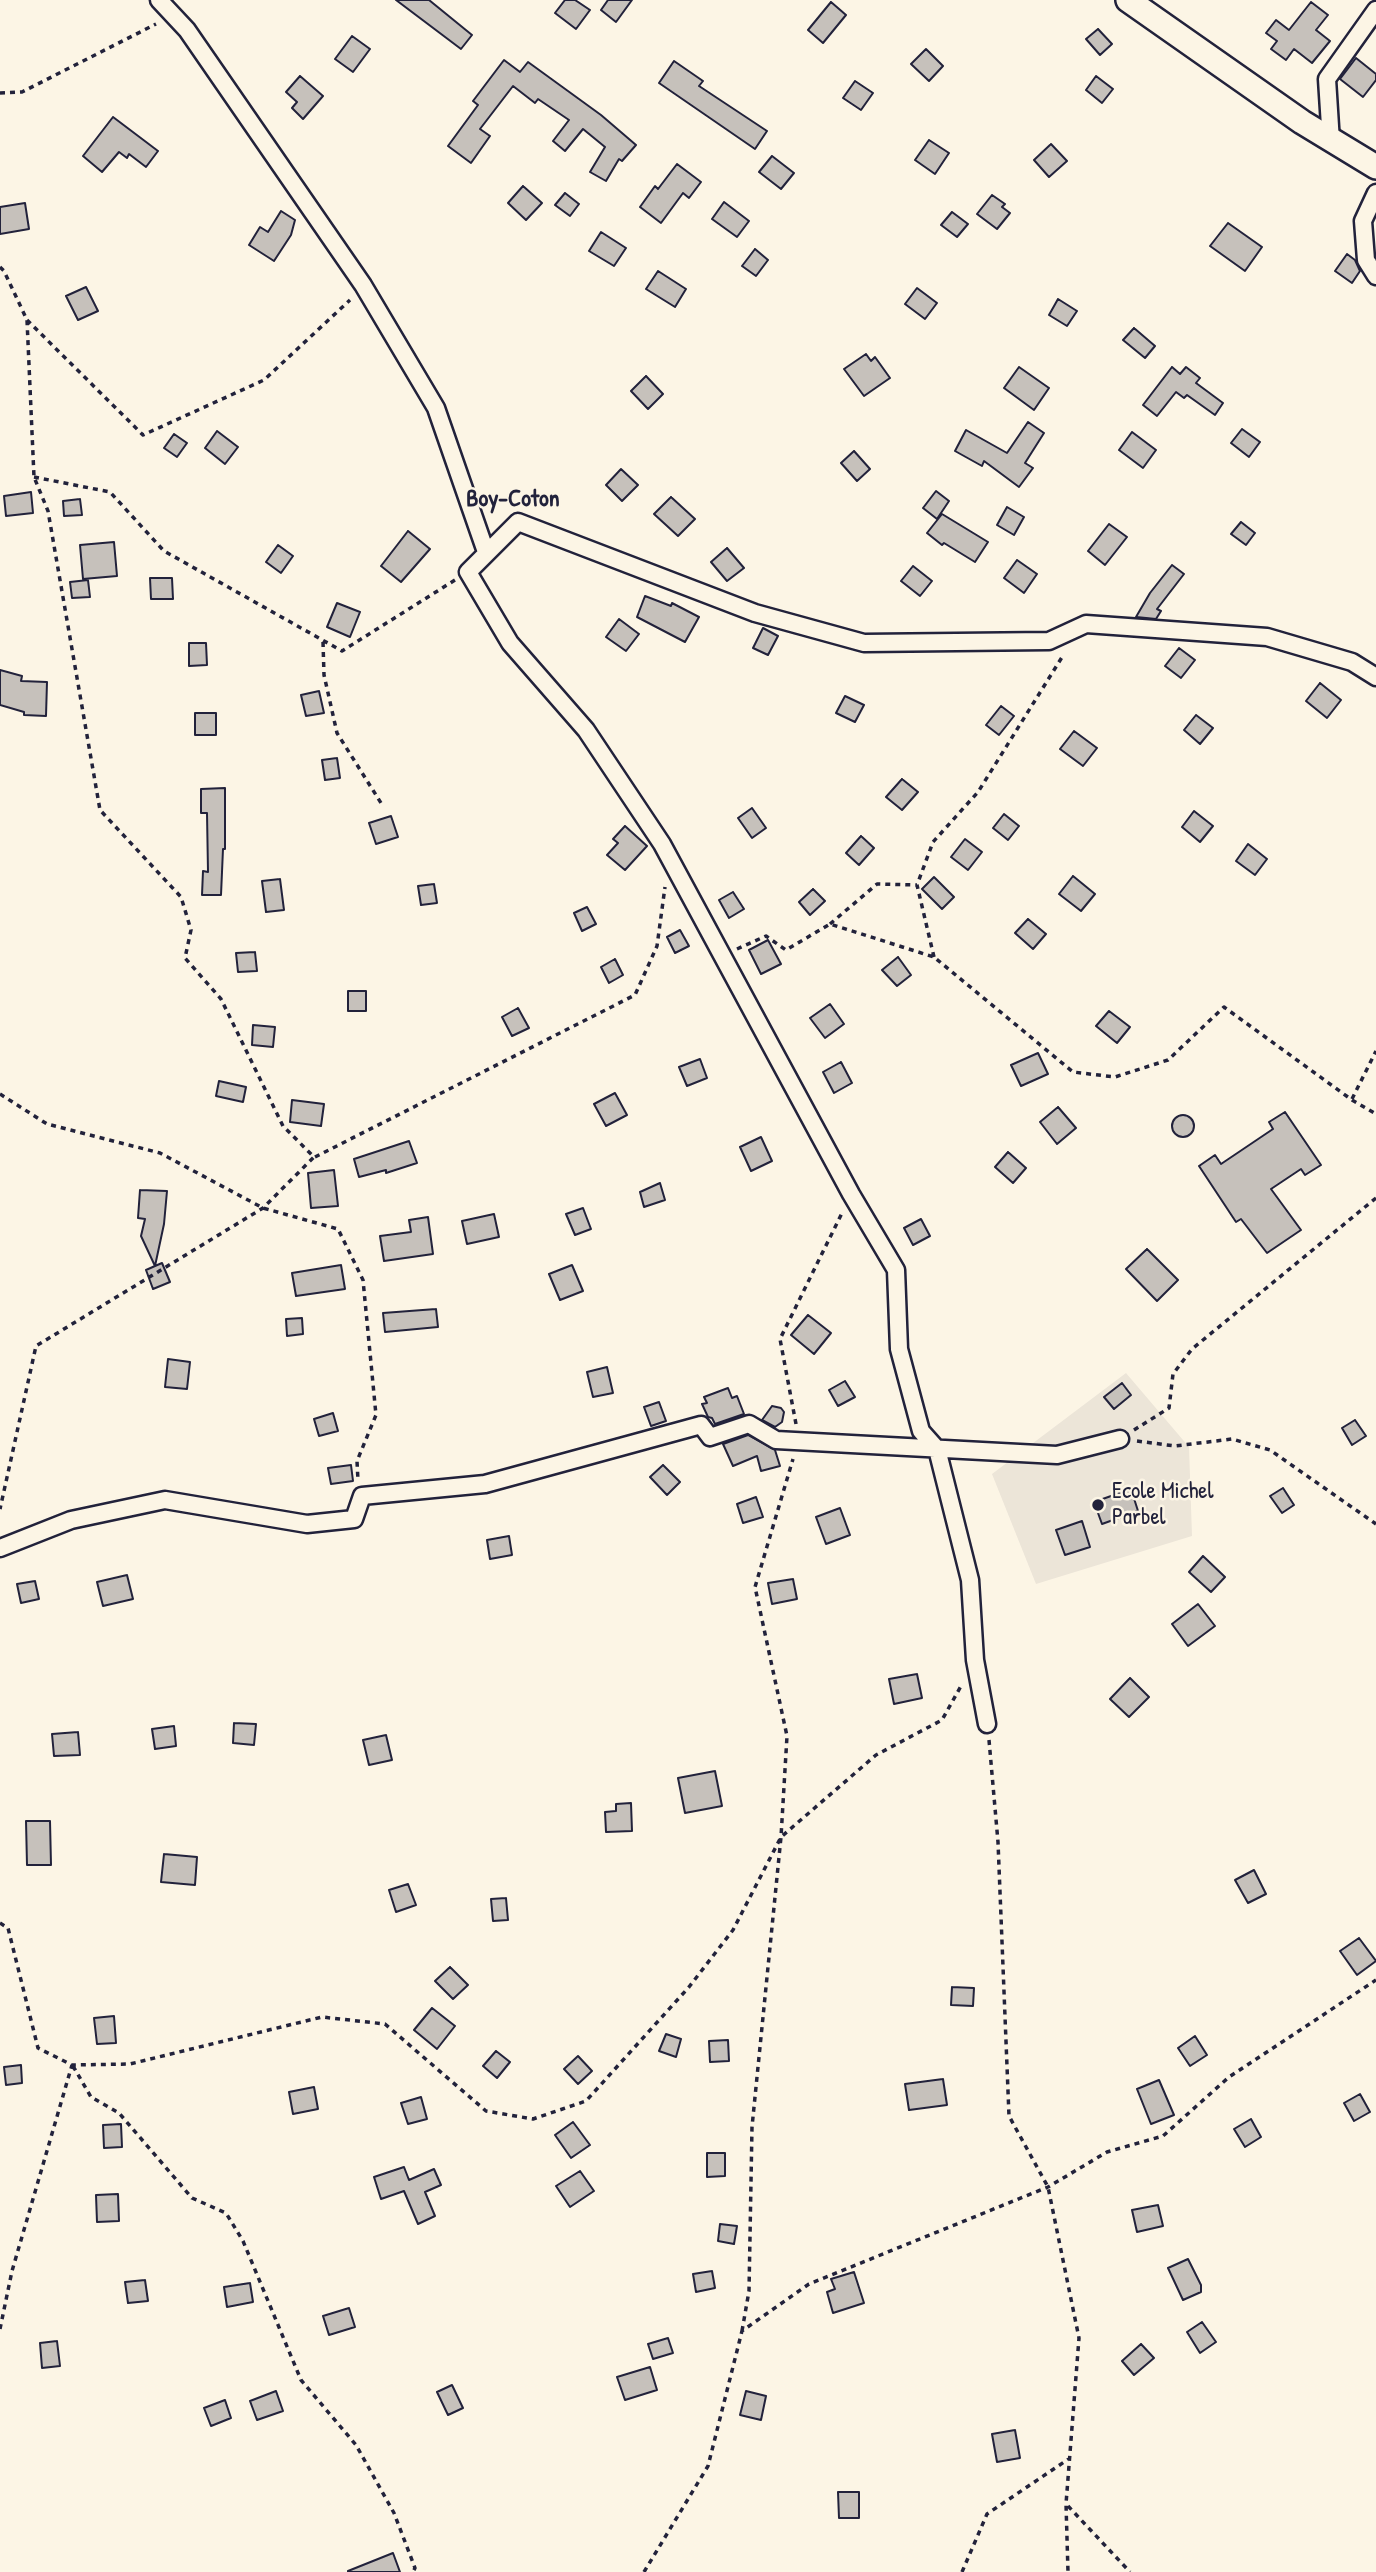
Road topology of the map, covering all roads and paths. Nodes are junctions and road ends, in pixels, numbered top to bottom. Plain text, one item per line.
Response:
1 (159, 0) edge
2 (1128, 0) edge
3 (1376, 10) edge
4 (187, 30) junction
5 (0, 93) edge
6 (1331, 142) junction
7 (1376, 167) edge
8 (1376, 193) edge
9 (0, 267) edge
10 (1376, 276) edge
11 (363, 285) junction
12 (27, 320) junction
13 (34, 477) junction
14 (486, 552) junction
15 (468, 572) junction
16 (1086, 624) junction
17 (323, 642) junction
18 (1376, 677) edge
19 (381, 803) dead end
20 (917, 885) junction
21 (666, 887) dead end
22 (830, 924) junction
23 (722, 955) junction
24 (934, 957) junction
25 (1376, 1051) edge
26 (0, 1094) edge
27 (1352, 1100) junction
28 (1376, 1114) edge
29 (314, 1157) junction
30 (851, 1194) junction
31 (1376, 1198) edge
32 (263, 1208) junction
33 (1120, 1438) junction
34 (798, 1441) junction
35 (937, 1449) junction
36 (362, 1496) junction
37 (0, 1509) edge
38 (1376, 1524) edge
39 (0, 1549) edge
40 (975, 1660) junction
41 (987, 1724) joint
42 (781, 1837) junction
43 (0, 1923) edge
44 (1376, 1980) edge
45 (72, 2065) junction
46 (1048, 2187) junction
47 (0, 2329) edge
48 (742, 2331) junction
49 (1070, 2458) junction
50 (1066, 2504) junction
51 (413, 2572) edge
52 (645, 2572) edge
53 (962, 2572) edge
54 (1068, 2572) edge
55 (1130, 2572) edge

1 - 4 street
2 - 6 street
3 - 6 street
4 - 5 path
4 - 11 street
6 - 7 street
8 - 10 street
9 - 12 path
11 - 12 path
11 - 14 street
12 - 13 path
13 - 17 path
13 - 29 path
14 - 15 street
14 - 16 street
15 - 17 path
15 - 23 street
16 - 18 street
16 - 20 path
17 - 19 path
20 - 22 path
20 - 24 path
21 - 29 path
22 - 23 path
22 - 24 path
23 - 30 street
24 - 27 path
25 - 27 path
26 - 32 path
27 - 28 path
29 - 32 path
30 - 34 path
30 - 35 street
31 - 33 path
32 - 36 path
32 - 37 path
33 - 35 street
33 - 38 path
34 - 35 street
34 - 36 street
34 - 42 path
35 - 40 street
36 - 39 street
40 - 41 street
40 - 42 path
41 - 46 path
42 - 45 path
42 - 48 path
43 - 45 path
44 - 46 path
45 - 47 path
45 - 51 path
46 - 48 path
46 - 49 path
48 - 52 path
49 - 50 path
49 - 53 path
50 - 54 path
50 - 55 path

